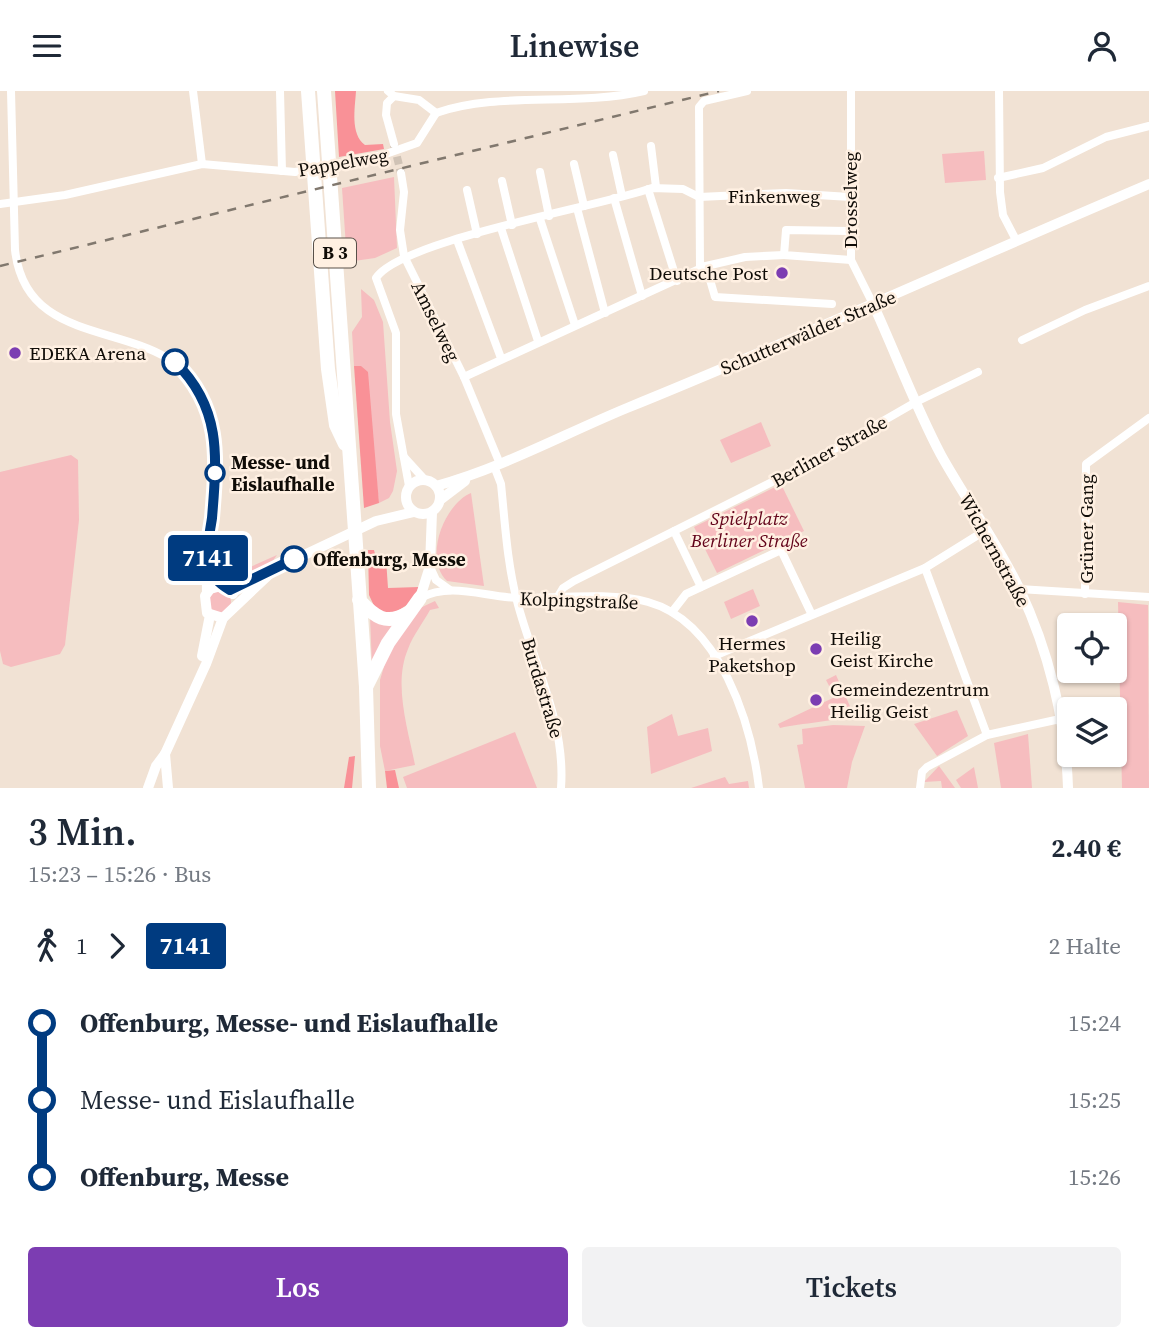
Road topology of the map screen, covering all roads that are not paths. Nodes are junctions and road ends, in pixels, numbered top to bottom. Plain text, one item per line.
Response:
1 (10, 91) edge
2 (193, 91) edge
3 (280, 91) edge
4 (308, 91) edge
5 (324, 91) edge
6 (644, 91) edge
7 (747, 91) edge
8 (851, 91) edge
9 (999, 91) edge
10 (391, 93) edge
11 (549, 93) edge
12 (631, 93) edge
13 (436, 113) junction
14 (1149, 126) edge
15 (320, 138) junction
16 (394, 144) tunnel mouth
17 (651, 146) dead end
18 (613, 155) dead end
19 (202, 164) junction
20 (574, 164) dead end
21 (282, 171) junction
22 (540, 172) dead end
23 (401, 173) tunnel mouth
24 (999, 178) junction
25 (502, 181) dead end
26 (1149, 184) edge
27 (652, 188) junction
28 (467, 190) dead end
29 (618, 197) junction
30 (699, 197) junction
31 (850, 197) junction
32 (13, 201) junction
33 (0, 204) edge
34 (581, 207) junction
35 (549, 216) junction
36 (540, 219) junction
37 (512, 225) junction
38 (501, 228) junction
39 (848, 232) junction
40 (477, 234) junction
41 (457, 240) junction
42 (1016, 240) junction
43 (784, 255) junction
44 (404, 256) junction
45 (850, 260) junction
46 (703, 268) junction
47 (677, 281) junction
48 (1149, 286) edge
49 (642, 296) junction
50 (832, 304) dead end
51 (873, 304) junction
52 (605, 313) junction
53 (575, 324) junction
54 (1022, 340) dead end
55 (538, 341) junction
56 (501, 358) junction
57 (978, 372) dead end
58 (464, 377) junction
59 (916, 402) junction
60 (1149, 418) edge
61 (402, 454) junction
62 (497, 465) junction
63 (467, 479) junction
64 (425, 480) junction
65 (436, 486) junction
66 (407, 492) junction
67 (440, 500) junction
68 (432, 512) junction
69 (416, 513) junction
70 (382, 519) junction
71 (986, 530) junction
72 (674, 531) junction
73 (430, 542) junction
74 (208, 563) junction
75 (278, 566) junction
76 (429, 566) junction
77 (925, 568) junction
78 (701, 587) junction
79 (225, 588) junction
80 (1019, 589) junction
81 (450, 590) junction
82 (206, 593) junction
83 (1085, 594) junction
84 (421, 597) junction
85 (1149, 597) edge
86 (516, 598) junction
87 (557, 598) junction
88 (359, 600) junction
89 (236, 603) junction
90 (410, 612) junction
91 (672, 612) junction
92 (811, 613) junction
93 (210, 615) junction
94 (223, 618) junction
95 (714, 656) junction
96 (201, 672) junction
97 (366, 687) junction
98 (1057, 706) edge
99 (1057, 720) edge
100 (987, 735) junction
101 (165, 754) junction
102 (369, 760) junction
103 (1066, 767) edge
104 (148, 788) edge
105 (168, 788) edge
106 (359, 788) edge
107 (369, 788) edge
108 (376, 788) edge
109 (561, 788) edge
110 (760, 788) edge
111 (920, 788) edge
112 (1068, 788) edge

1 - 32 street
2 - 19 street
3 - 21 street
4 - 15 highway
5 - 15 highway
6 - 12 street
7 - 30 street, Finkenweg
8 - 31 street, Drosselweg
9 - 24 street
10 - 13 street
10 - 16 street
11 - 12 street
11 - 13 street
13 - 21 street, Pappelweg
14 - 24 street
15 - 88 highway
17 - 27 street
18 - 29 street
19 - 21 street, Pappelweg
19 - 32 street, Pappelweg
20 - 34 street
22 - 35 street
23 - 44 street, Amselweg
24 - 42 street
25 - 37 street
26 - 42 main road, Schutterwälder Straße
27 - 29 street
27 - 30 street
27 - 47 street
28 - 40 street
29 - 34 street
29 - 49 street
30 - 31 street, Finkenweg
30 - 46 street, Finkenweg
31 - 39 street, Drosselweg
32 - 33 street, Pappelweg
32 - 74 street
34 - 35 street
34 - 52 street
35 - 36 street
36 - 37 street
36 - 53 street
37 - 38 street
38 - 40 street
38 - 55 street
39 - 43 street
39 - 45 street, Drosselweg
40 - 41 street
41 - 44 street
41 - 56 street
42 - 51 main road, Schutterwälder Straße
43 - 45 street
43 - 46 street
44 - 58 street, Amselweg
44 - 61 street
45 - 51 street, Drosselweg
46 - 47 street
46 - 50 street, Finkenweg
47 - 49 street
48 - 54 street
49 - 52 street
51 - 59 main road, Wichernstraße
51 - 62 main road, Schutterwälder Straße
52 - 53 street
53 - 55 street
55 - 56 street
56 - 58 street
57 - 59 street
58 - 62 street, Amselweg
59 - 71 main road, Wichernstraße
59 - 72 street, Berliner Straße
60 - 83 street, Grüner Gang
61 - 64 street
61 - 66 street
62 - 63 main road, Schutterwälder Straße
62 - 86 street, Burdastraße
63 - 65 main road, Schutterwälder Straße
63 - 67 main road, Schutterwälder Straße
64 - 65 main road
64 - 66 main road
65 - 67 main road
66 - 69 main road
66 - 70 main road
67 - 68 main road
68 - 69 main road
68 - 73 main road
69 - 70 main road
69 - 73 main road
70 - 75 main road
71 - 77 street
71 - 80 main road, Wichernstraße
72 - 78 street
72 - 87 street, Berliner Straße
73 - 76 main road
74 - 79 street
74 - 82 street
75 - 79 main road
75 - 89 main road
76 - 81 street
76 - 84 main road
77 - 92 street
77 - 100 street
78 - 91 street
78 - 92 street
79 - 82 main road
79 - 89 main road
80 - 83 street
80 - 98 main road, Wichernstraße
81 - 84 street, Kolpingstraße
81 - 86 street, Kolpingstraße
82 - 93 main road
83 - 85 street
84 - 90 highway
86 - 87 street, Kolpingstraße
86 - 109 street, Burdastraße
87 - 91 street, Kolpingstraße
88 - 90 highway
88 - 97 highway
89 - 94 main road
90 - 97 highway
91 - 95 street, Kolpingstraße
92 - 95 street
93 - 94 main road
93 - 96 main road
94 - 96 main road
95 - 110 street, Kolpingstraße
96 - 101 main road
97 - 102 highway
99 - 100 street
100 - 111 street
101 - 104 main road
101 - 105 main road
102 - 106 highway
102 - 107 highway
102 - 108 highway
103 - 112 main road, Wichernstraße

